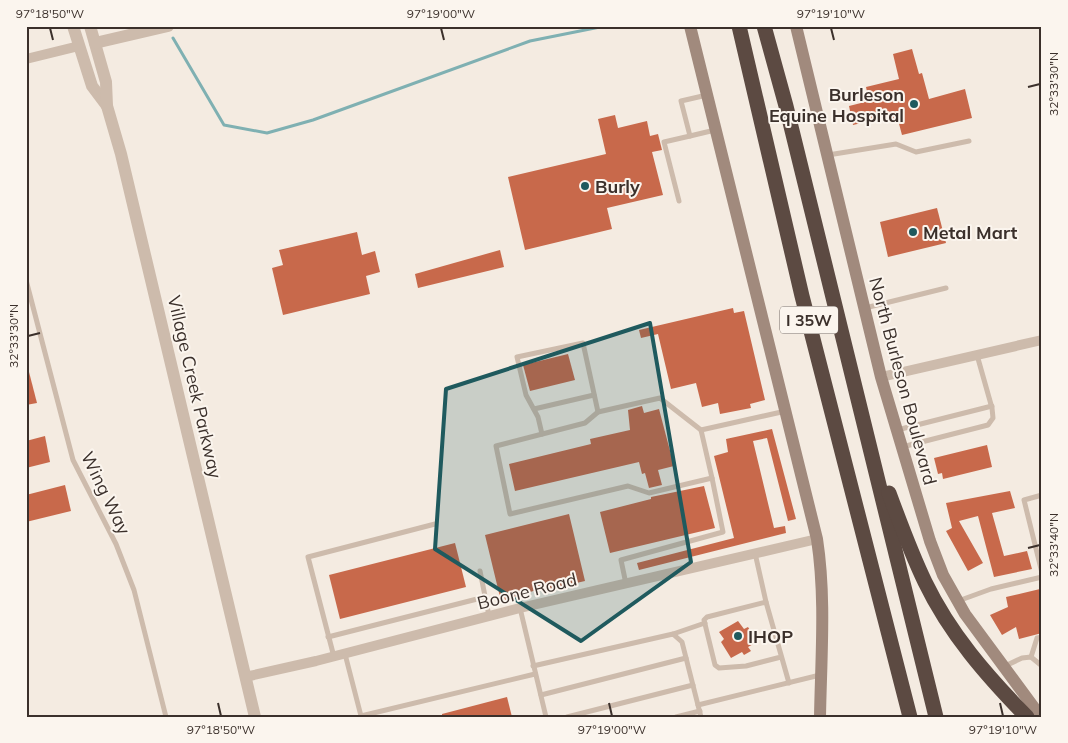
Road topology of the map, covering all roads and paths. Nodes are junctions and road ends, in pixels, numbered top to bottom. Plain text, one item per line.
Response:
1 (73, 26) edge
2 (90, 26) edge
3 (168, 26) edge
4 (690, 26) edge
5 (730, 26) edge
6 (740, 26) edge
7 (764, 26) edge
8 (775, 26) edge
9 (796, 26) edge
10 (95, 43) junction
11 (79, 46) junction
12 (26, 59) edge
13 (106, 82) junction
14 (707, 94) junction
15 (107, 106) junction
16 (786, 106) junction
17 (760, 114) junction
18 (716, 130) junction
19 (690, 136) junction
20 (969, 141) dead end
21 (827, 155) junction
22 (678, 201) dead end
23 (26, 280) edge
24 (946, 288) dead end
25 (864, 308) junction
26 (1042, 340) edge
27 (977, 355) junction
28 (881, 377) junction
29 (594, 395) junction
30 (992, 406) junction
31 (534, 409) junction
32 (786, 411) junction
33 (598, 412) junction
34 (701, 430) junction
35 (866, 430) junction
36 (896, 430) junction
37 (542, 434) junction
38 (901, 447) junction
39 (712, 478) junction
40 (1042, 495) edge
41 (434, 524) dead end
42 (817, 539) junction
43 (756, 553) junction
44 (480, 571) dead end
45 (1042, 573) edge
46 (1042, 577) edge
47 (626, 584) junction
48 (485, 597) junction
49 (958, 601) junction
50 (766, 602) junction
51 (520, 608) junction
52 (489, 616) junction
53 (705, 623) junction
54 (673, 634) junction
55 (328, 637) junction
56 (1042, 637) edge
57 (345, 654) junction
58 (334, 657) junction
59 (781, 657) junction
60 (1031, 657) junction
61 (686, 658) junction
62 (533, 666) junction
63 (1005, 666) junction
64 (1042, 666) edge
65 (535, 674) junction
66 (821, 675) junction
67 (245, 677) junction
68 (788, 683) junction
69 (693, 685) junction
70 (540, 695) junction
71 (700, 711) edge
72 (361, 716) edge
73 (166, 717) edge
74 (255, 717) edge
75 (546, 717) edge
76 (567, 717) edge
77 (676, 717) edge
78 (820, 717) edge
79 (910, 717) edge
80 (936, 717) edge
81 (1027, 717) edge
82 (1041, 717) edge

1 - 11 street, Village Creek Parkway
2 - 10 street, Village Creek Parkway
3 - 10 street
4 - 14 main road
5 - 17 highway
6 - 17 highway, I 35W
7 - 16 highway, I 35W
8 - 16 highway
9 - 21 main road, North Burleson Boulevard
10 - 13 street, Village Creek Parkway
11 - 12 street
11 - 13 street
11 - 15 street, Village Creek Parkway
13 - 15 street, Village Creek Parkway
14 - 18 main road
14 - 19 lane
15 - 67 street, Village Creek Parkway
16 - 35 highway, I 35W
17 - 79 highway, I 35W
18 - 19 lane
18 - 32 main road
19 - 22 lane
20 - 21 lane
21 - 25 main road, North Burleson Boulevard
23 - 73 lane, Wing Way
24 - 25 lane
25 - 28 main road, North Burleson Boulevard
26 - 27 street
27 - 28 street
27 - 30 lane
28 - 36 main road, North Burleson Boulevard
29 - 31 lane
29 - 31 lane
29 - 33 lane
30 - 36 lane
30 - 38 lane
31 - 37 lane
32 - 34 lane
32 - 42 main road
33 - 34 lane
33 - 37 lane
34 - 39 lane
35 - 80 highway, I 35W
35 - 81 highway
36 - 38 main road, North Burleson Boulevard
37 - 39 lane
38 - 49 main road, North Burleson Boulevard
39 - 47 lane
40 - 45 lane
41 - 55 lane
42 - 43 street, Boone Road
42 - 66 main road
43 - 47 street, Boone Road
43 - 50 lane
44 - 48 lane
46 - 49 lane
47 - 51 street, Boone Road
48 - 52 lane
48 - 55 lane
49 - 63 main road, North Burleson Boulevard
50 - 53 lane
50 - 59 lane
51 - 52 street, Boone Road
51 - 62 lane
52 - 57 street, Boone Road
53 - 54 lane
53 - 59 lane
54 - 61 lane
54 - 62 lane
55 - 58 lane
56 - 60 lane
57 - 58 street, Boone Road
57 - 72 lane
58 - 67 street, Boone Road
59 - 68 lane
60 - 63 lane
60 - 64 lane
61 - 69 lane
61 - 70 lane
62 - 65 lane
63 - 82 main road, North Burleson Boulevard
65 - 70 lane
65 - 72 lane
66 - 68 lane
66 - 78 main road
67 - 74 street, Village Creek Parkway
68 - 71 lane
69 - 71 lane
69 - 76 lane
70 - 75 lane
71 - 77 lane

